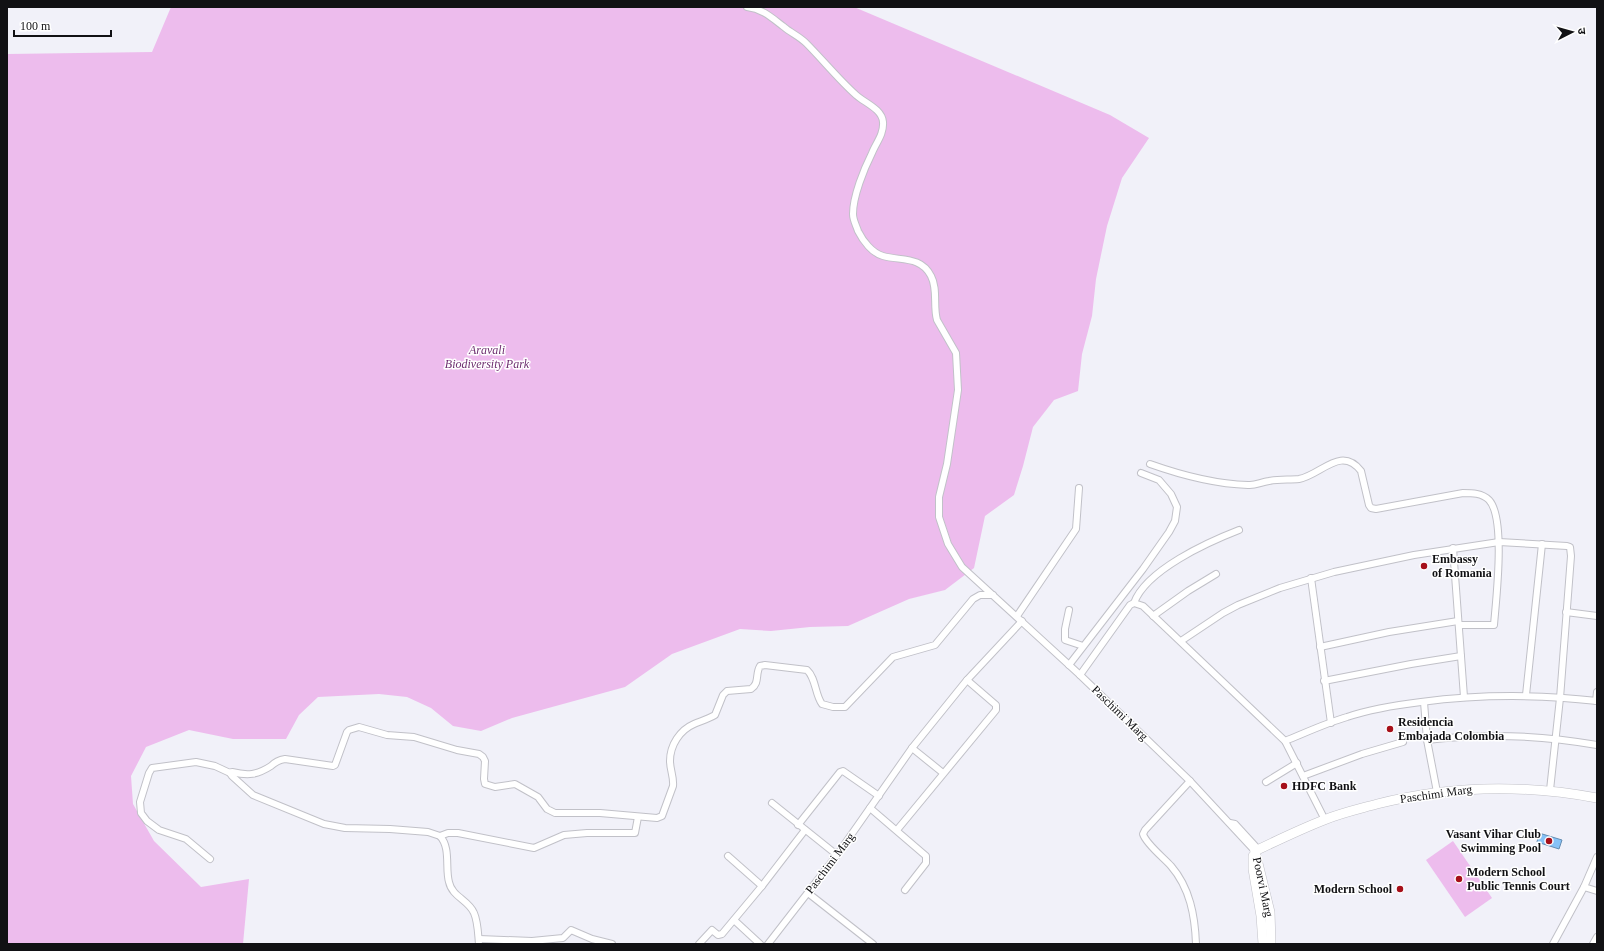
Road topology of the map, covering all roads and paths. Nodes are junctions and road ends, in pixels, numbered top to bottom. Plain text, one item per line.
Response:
1 (748, 7) edge
2 (1150, 464) dead end
3 (1141, 474) dead end
4 (1079, 488) dead end
5 (1239, 530) dead end
6 (1499, 542) junction
7 (1542, 544) junction
8 (1453, 548) junction
9 (1216, 574) dead end
10 (1311, 578) junction
11 (993, 595) junction
12 (1134, 603) junction
13 (1069, 610) dead end
14 (1566, 612) junction
15 (1016, 616) junction
16 (1154, 616) junction
17 (1597, 616) edge
18 (1022, 621) junction
19 (1459, 623) junction
20 (1181, 641) junction
21 (1083, 646) junction
22 (1320, 647) junction
23 (1461, 656) junction
24 (1069, 665) junction
25 (1080, 675) junction
26 (967, 680) junction
27 (1324, 681) junction
28 (1597, 692) edge
29 (1526, 695) junction
30 (1464, 697) junction
31 (1560, 698) junction
32 (1596, 701) edge
33 (1424, 702) junction
34 (1331, 723) junction
35 (1427, 740) junction
36 (1555, 740) junction
37 (1285, 741) junction
38 (1404, 742) dead end
39 (1597, 745) edge
40 (912, 748) junction
41 (1297, 763) junction
42 (230, 772) junction
43 (943, 773) junction
44 (1303, 776) junction
45 (1190, 781) junction
46 (1266, 782) dead end
47 (1550, 790) junction
48 (1437, 792) junction
49 (879, 796) junction
50 (1597, 798) edge
51 (772, 803) dead end
52 (870, 808) junction
53 (638, 817) junction
54 (1325, 820) junction
55 (798, 825) junction
56 (805, 830) junction
57 (897, 830) junction
58 (440, 836) junction
59 (1257, 850) junction
60 (837, 855) junction
61 (728, 856) dead end
62 (1597, 857) edge
63 (210, 859) dead end
64 (762, 886) junction
65 (1584, 887) junction
66 (905, 890) dead end
67 (1597, 891) edge
68 (808, 893) junction
69 (734, 920) junction
70 (1597, 938) edge
71 (479, 941) edge
72 (612, 944) edge
73 (699, 944) edge
74 (760, 944) edge
75 (768, 944) edge
76 (873, 944) edge
77 (1196, 944) edge
78 (1263, 944) edge
79 (1271, 944) edge
80 (1553, 944) edge
81 (1593, 944) edge

1 - 11 street
2 - 6 street
3 - 21 street
4 - 15 street
5 - 12 street
6 - 7 street
6 - 8 street
6 - 19 street
7 - 14 street
7 - 29 street
8 - 10 street
8 - 19 street
9 - 16 street
10 - 20 street
10 - 22 street
11 - 15 street
11 - 53 street
12 - 16 street
12 - 25 street
13 - 21 street
14 - 17 street
14 - 31 street
15 - 18 street
16 - 20 street
18 - 24 street, Paschimi Marg
18 - 26 street, Paschimi Marg
19 - 22 street
19 - 23 street
20 - 37 street
21 - 24 street
22 - 27 street
23 - 27 street
23 - 30 street
24 - 25 street, Paschimi Marg
25 - 45 street, Paschimi Marg
26 - 40 street, Paschimi Marg
26 - 43 street
27 - 34 street
28 - 32 street
29 - 30 street
29 - 31 street
30 - 33 street
31 - 32 street
31 - 36 street
33 - 34 street
33 - 35 street
34 - 37 street
35 - 36 street
35 - 48 street
36 - 39 street
36 - 47 street
37 - 41 street
38 - 44 street
40 - 43 street
40 - 49 street, Paschimi Marg
41 - 44 street
41 - 46 street
42 - 53 street
42 - 58 street
42 - 63 street
43 - 57 street
44 - 54 street
45 - 59 street, Paschimi Marg
45 - 77 street
47 - 48 main road, Paschimi Marg
47 - 50 main road, Paschimi Marg
48 - 54 main road, Paschimi Marg
49 - 52 street, Paschimi Marg
49 - 55 street
51 - 55 street
52 - 57 street
52 - 60 street, Paschimi Marg
53 - 58 street
54 - 59 main road, Paschimi Marg
55 - 56 street
56 - 60 street
56 - 64 street
57 - 66 street
58 - 71 street
59 - 78 main road, Poorvi Marg
59 - 79 main road, Poorvi Marg
60 - 68 street, Paschimi Marg
61 - 64 street
62 - 65 street
64 - 69 street
65 - 67 street
65 - 80 street
68 - 75 street, Paschimi Marg
68 - 76 street
69 - 73 street
69 - 74 street
70 - 81 street
71 - 72 street

